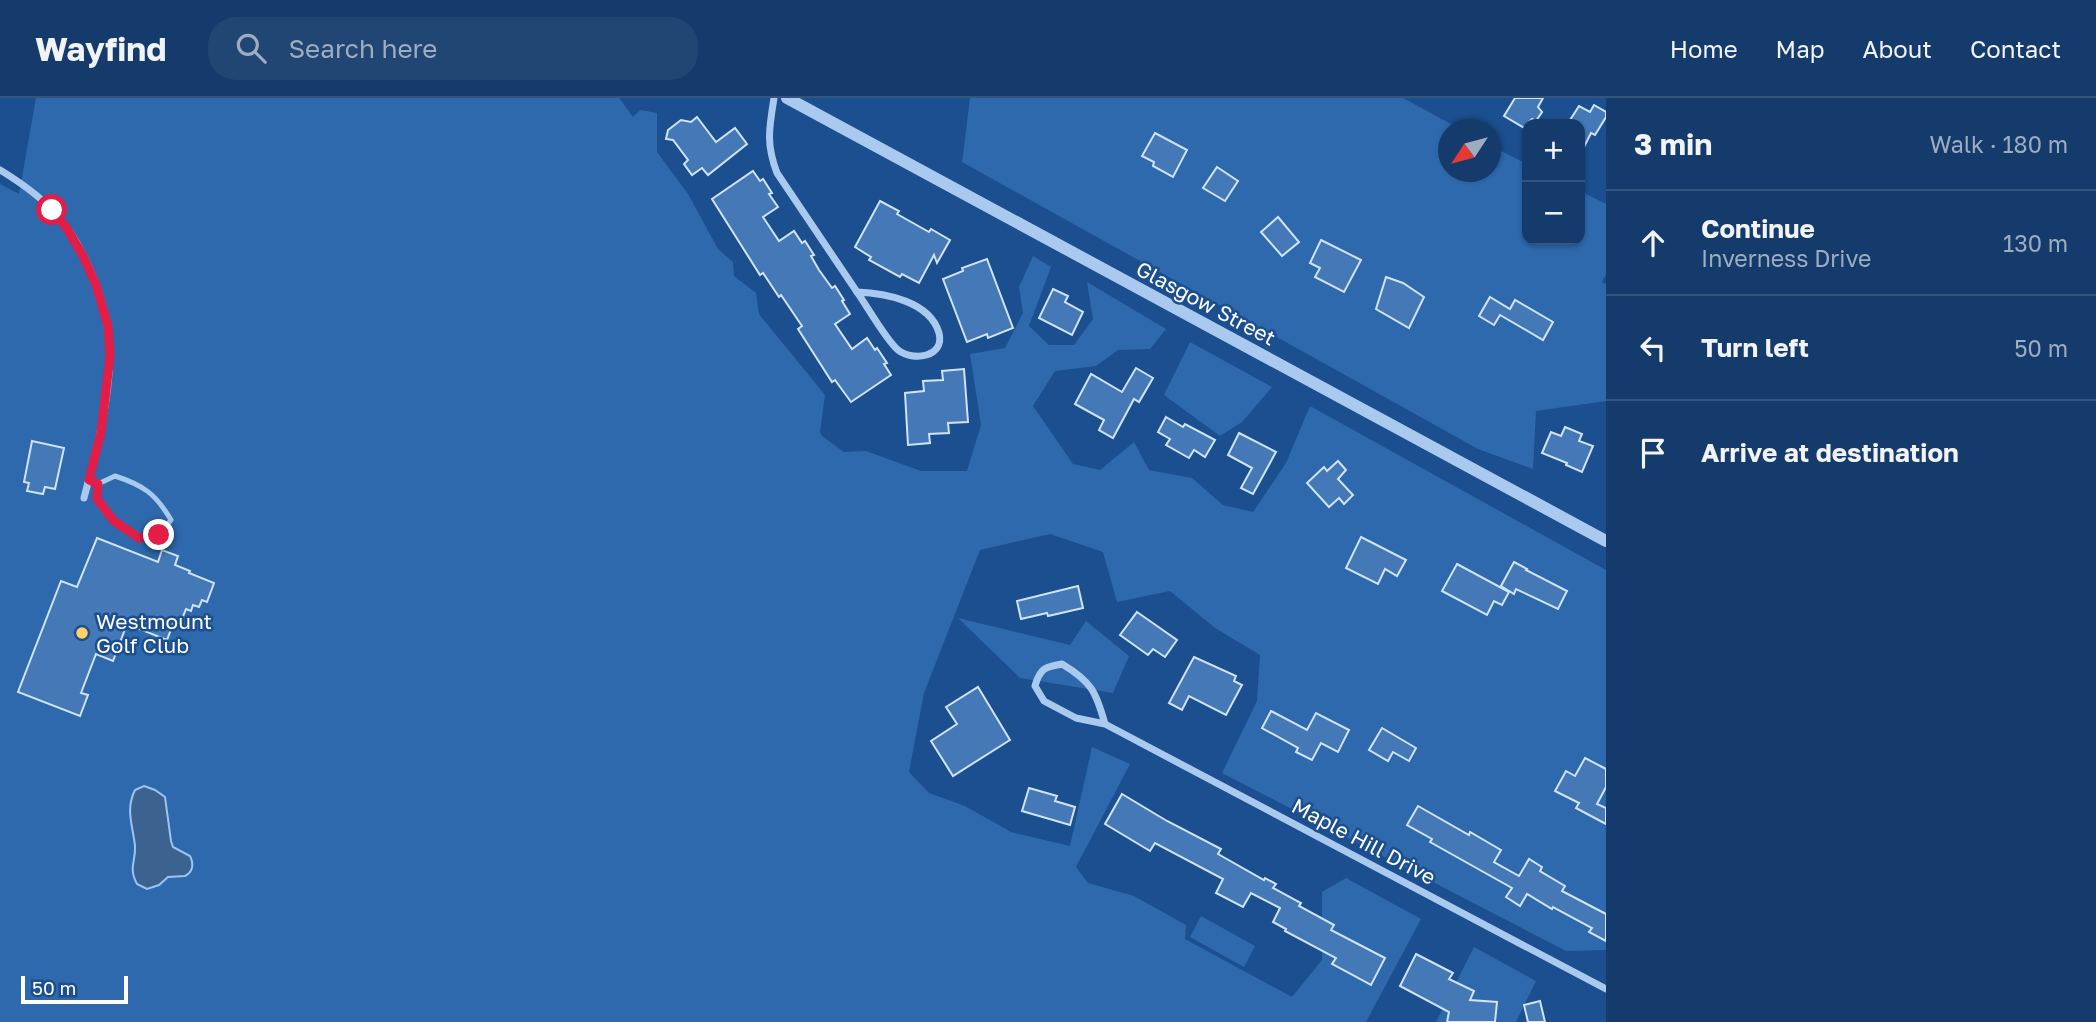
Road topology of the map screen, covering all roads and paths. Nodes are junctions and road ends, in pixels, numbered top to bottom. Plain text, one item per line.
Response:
1 (774, 98) edge
2 (787, 98) edge
3 (0, 170) edge
4 (857, 292) junction
5 (89, 480) junction
6 (98, 484) junction
7 (84, 498) dead end
8 (1606, 541) edge
9 (1105, 724) junction
10 (1606, 989) edge

1 - 4 street
2 - 8 street, Glasgow Street
3 - 5 street
4 - 4 street
5 - 6 lane
5 - 7 street
6 - 6 lane
9 - 9 street, Maple Hill Drive
9 - 10 street, Maple Hill Drive

